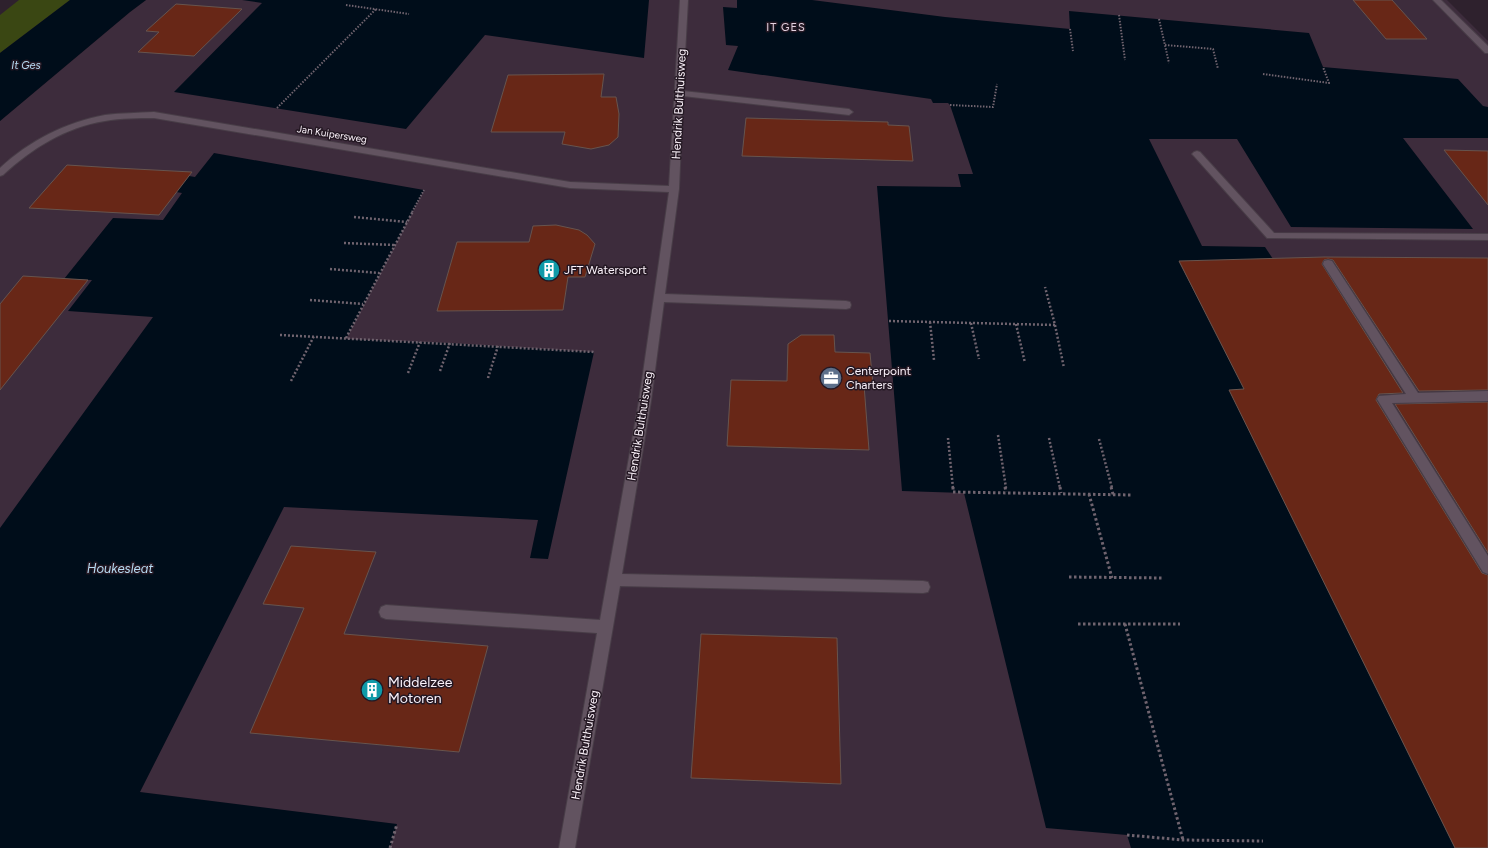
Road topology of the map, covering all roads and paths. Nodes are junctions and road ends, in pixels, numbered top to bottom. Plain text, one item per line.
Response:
1 (684, 0) edge
2 (1438, 0) edge
3 (346, 5) dead end
4 (376, 9) junction
5 (409, 14) dead end
6 (1119, 16) dead end
7 (1159, 20) dead end
8 (1070, 29) dead end
9 (1165, 45) junction
10 (1073, 51) dead end
11 (1488, 51) edge
12 (1125, 60) dead end
13 (1168, 63) dead end
14 (1323, 67) dead end
15 (1218, 70) dead end
16 (1263, 74) dead end
17 (997, 84) dead end
18 (679, 93) junction
19 (950, 106) dead end
20 (277, 108) dead end
21 (850, 112) dead end
22 (1197, 154) dead end
23 (0, 173) edge
24 (674, 189) junction
25 (424, 190) dead end
26 (354, 217) dead end
27 (407, 222) dead end
28 (1488, 237) edge
29 (344, 243) dead end
30 (394, 245) dead end
31 (1328, 264) dead end
32 (330, 269) dead end
33 (379, 273) dead end
34 (1045, 287) dead end
35 (658, 298) junction
36 (310, 300) dead end
37 (363, 304) dead end
38 (846, 305) dead end
39 (889, 321) dead end
40 (930, 322) junction
41 (972, 323) junction
42 (1016, 324) junction
43 (1055, 325) junction
44 (280, 335) dead end
45 (314, 336) junction
46 (346, 339) dead end
47 (420, 342) dead end
48 (450, 343) dead end
49 (499, 346) dead end
50 (594, 352) dead end
51 (979, 359) dead end
52 (934, 360) dead end
53 (1025, 363) dead end
54 (1064, 368) dead end
55 (440, 371) dead end
56 (408, 372) dead end
57 (488, 378) dead end
58 (291, 381) dead end
59 (1488, 396) edge
60 (1415, 398) junction
61 (998, 435) dead end
62 (948, 438) dead end
63 (1049, 438) dead end
64 (1099, 439) dead end
65 (1006, 492) junction
66 (1061, 493) junction
67 (1089, 494) junction
68 (1113, 494) junction
69 (1131, 495) dead end
70 (1488, 568) edge
71 (1069, 577) dead end
72 (1112, 578) junction
73 (1164, 578) dead end
74 (613, 580) junction
75 (924, 587) dead end
76 (386, 612) dead end
77 (1078, 624) dead end
78 (1125, 624) junction
79 (1180, 624) dead end
80 (605, 627) junction
81 (397, 824) dead end
82 (1127, 835) dead end
83 (1183, 840) junction
84 (1263, 841) dead end
85 (390, 848) edge
86 (567, 848) edge

1 - 18 street, Hendrik Bulthuisweg
2 - 11 street
3 - 4 path
4 - 5 path
4 - 20 path
6 - 12 path
7 - 9 path
8 - 10 path
9 - 13 path
9 - 15 path
14 - 16 path
17 - 19 path
18 - 21 street
18 - 24 street, Hendrik Bulthuisweg
22 - 28 street
23 - 24 street, Jan Kuipersweg
24 - 35 street, Hendrik Bulthuisweg
25 - 46 path
26 - 27 path
29 - 30 path
31 - 60 street
32 - 33 path
34 - 43 path
35 - 38 street
35 - 74 street, Hendrik Bulthuisweg
36 - 37 path
39 - 40 path
40 - 41 path
40 - 52 path
41 - 42 path
41 - 51 path
42 - 43 path
42 - 53 path
43 - 54 path
44 - 45 path
45 - 50 path
45 - 58 path
47 - 56 path
48 - 55 path
49 - 57 path
59 - 60 street
60 - 70 street
61 - 65 path
62 - 65 path
63 - 66 path
64 - 68 path
65 - 66 path
66 - 67 path
67 - 68 path
67 - 72 path
68 - 69 path
71 - 72 path
72 - 73 path
74 - 75 street
74 - 80 street, Hendrik Bulthuisweg
76 - 80 street
77 - 78 path
78 - 79 path
78 - 83 path
80 - 86 street, Hendrik Bulthuisweg
81 - 85 path
82 - 83 path
83 - 84 path

